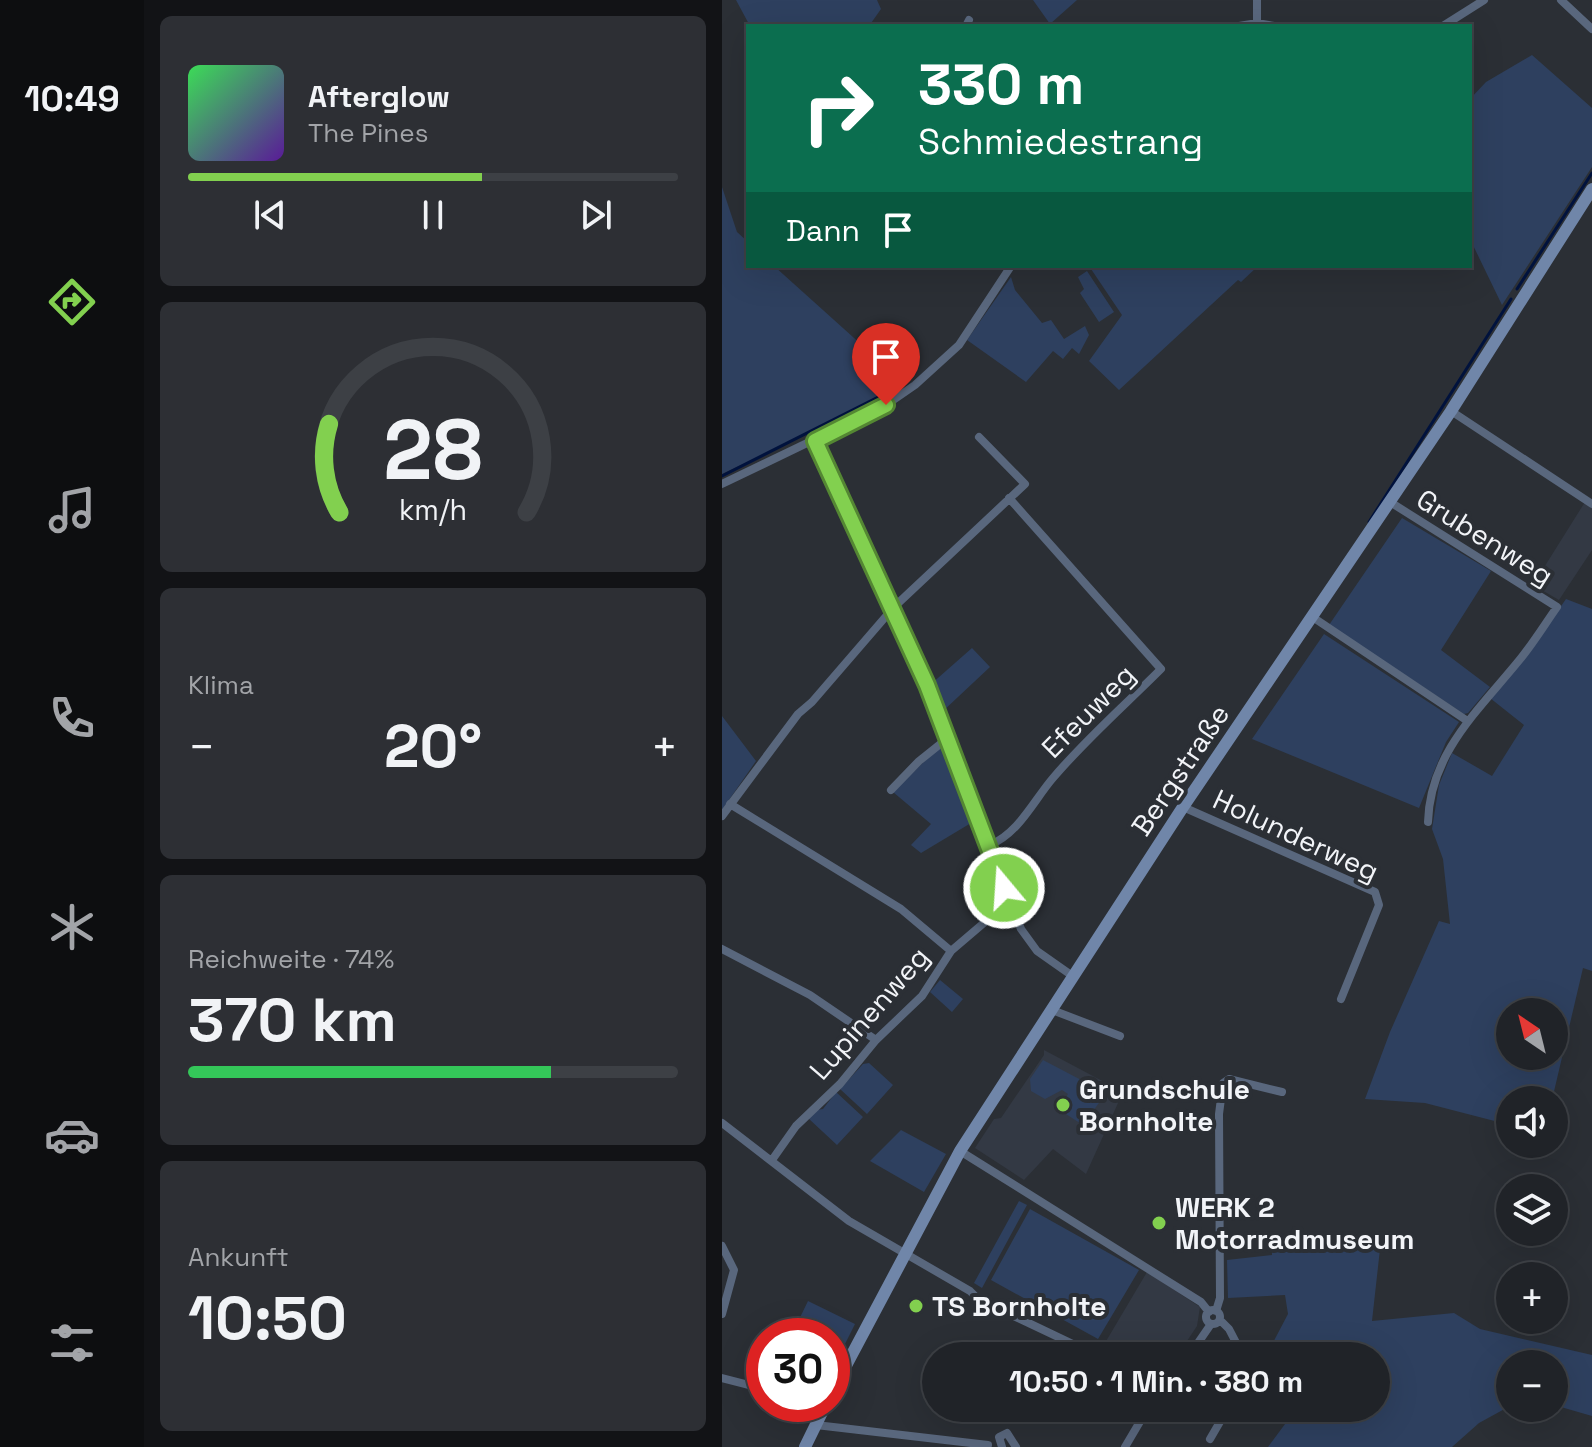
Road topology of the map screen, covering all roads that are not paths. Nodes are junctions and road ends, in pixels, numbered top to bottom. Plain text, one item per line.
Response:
1 (1257, 0) edge
2 (1484, 0) edge
3 (1561, 0) edge
4 (1257, 23) junction
5 (1251, 24) edge
6 (1263, 24) edge
7 (1446, 24) edge
8 (1592, 29) edge
9 (1592, 189) edge
10 (1010, 268) edge
11 (1451, 411) junction
12 (979, 437) dead end
13 (815, 441) junction
14 (722, 484) edge
15 (1009, 498) junction
16 (1390, 502) junction
17 (1592, 504) edge
18 (894, 607) junction
19 (1314, 618) junction
20 (1466, 720) junction
21 (949, 737) junction
22 (891, 790) dead end
23 (730, 804) junction
24 (1183, 807) junction
25 (722, 816) edge
26 (1428, 822) dead end
27 (990, 845) junction
28 (1011, 910) junction
29 (722, 949) edge
30 (951, 951) junction
31 (1074, 977) junction
32 (1341, 999) dead end
33 (1052, 1010) junction
34 (1120, 1036) dead end
35 (876, 1040) junction
36 (1282, 1092) dead end
37 (722, 1123) edge
38 (960, 1151) junction
39 (772, 1160) junction
40 (722, 1246) edge
41 (903, 1254) junction
42 (722, 1314) edge
43 (1214, 1317) junction
44 (1069, 1342) edge
45 (1198, 1342) edge
46 (1236, 1342) edge
47 (850, 1357) edge
48 (722, 1378) edge
49 (746, 1384) edge
50 (817, 1422) edge
51 (1140, 1422) edge
52 (1220, 1422) edge
53 (816, 1425) junction
54 (1210, 1439) dead end
55 (988, 1445) edge
56 (805, 1447) edge
57 (1002, 1447) edge
58 (1016, 1447) edge
59 (1125, 1447) edge

1 - 4 street
2 - 7 street
3 - 8 street
4 - 5 street
4 - 6 street
9 - 11 street, Bergstraße
10 - 13 street
11 - 16 street, Bergstraße
11 - 17 street
12 - 15 street
13 - 14 street
13 - 18 street
15 - 18 street
15 - 27 street, Efeuweg
16 - 19 street, Bergstraße
16 - 20 street, Grubenweg
18 - 21 street
18 - 23 street
19 - 20 street
19 - 24 street, Bergstraße
20 - 26 street, Grubenweg
21 - 22 street
21 - 27 street
23 - 25 street
23 - 30 street
24 - 31 street, Bergstraße
24 - 32 street, Holunderweg
27 - 28 street
28 - 30 street, Lupinenweg
28 - 31 street
29 - 35 street
30 - 35 street, Lupinenweg
31 - 33 street, Bergstraße
33 - 34 street
33 - 38 street, Bergstraße
35 - 39 street, Lupinenweg
36 - 43 street
37 - 39 street
38 - 41 street, Bergstraße
38 - 43 street
39 - 41 street
40 - 42 street
41 - 44 street
41 - 47 street, Bergstraße
43 - 45 street
43 - 46 street
48 - 49 street
50 - 53 street
51 - 59 street
52 - 54 street
53 - 55 street
53 - 56 street
57 - 58 street

